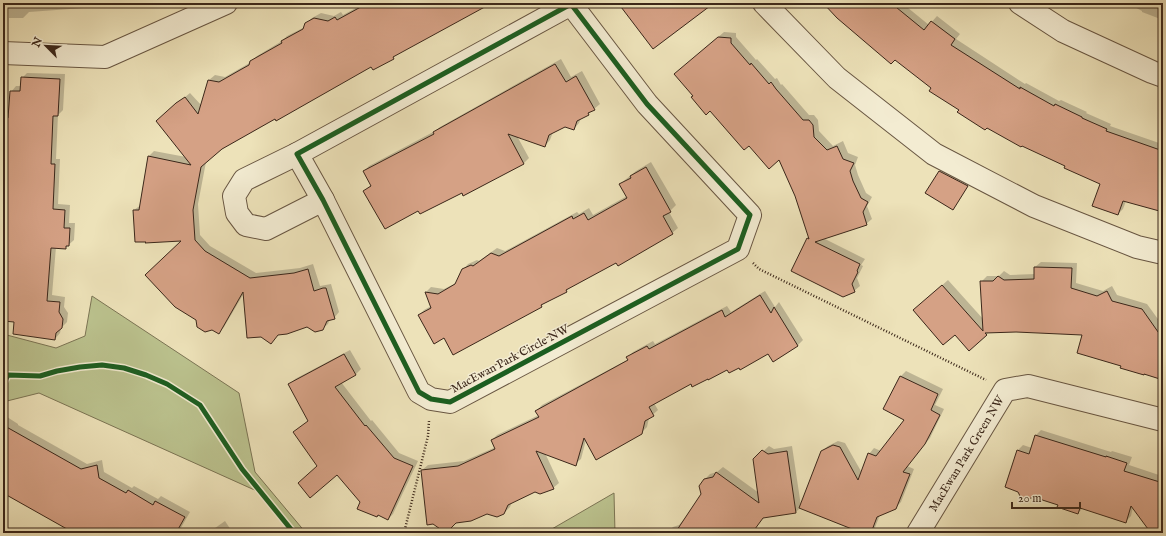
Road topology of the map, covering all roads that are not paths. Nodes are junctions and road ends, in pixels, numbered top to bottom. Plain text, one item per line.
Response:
1 (226, 3) edge
2 (571, 3) edge
3 (764, 3) edge
4 (1020, 3) edge
5 (3, 53) edge
6 (1163, 76) edge
7 (297, 154) junction
8 (323, 200) junction
9 (1163, 253) edge
10 (1163, 420) edge
11 (918, 533) edge

1 - 5 street
2 - 7 street
2 - 8 street, MacEwan Park Circle NW
3 - 9 street
4 - 6 street
7 - 8 street
7 - 8 street
10 - 11 street, MacEwan Park Green NW

